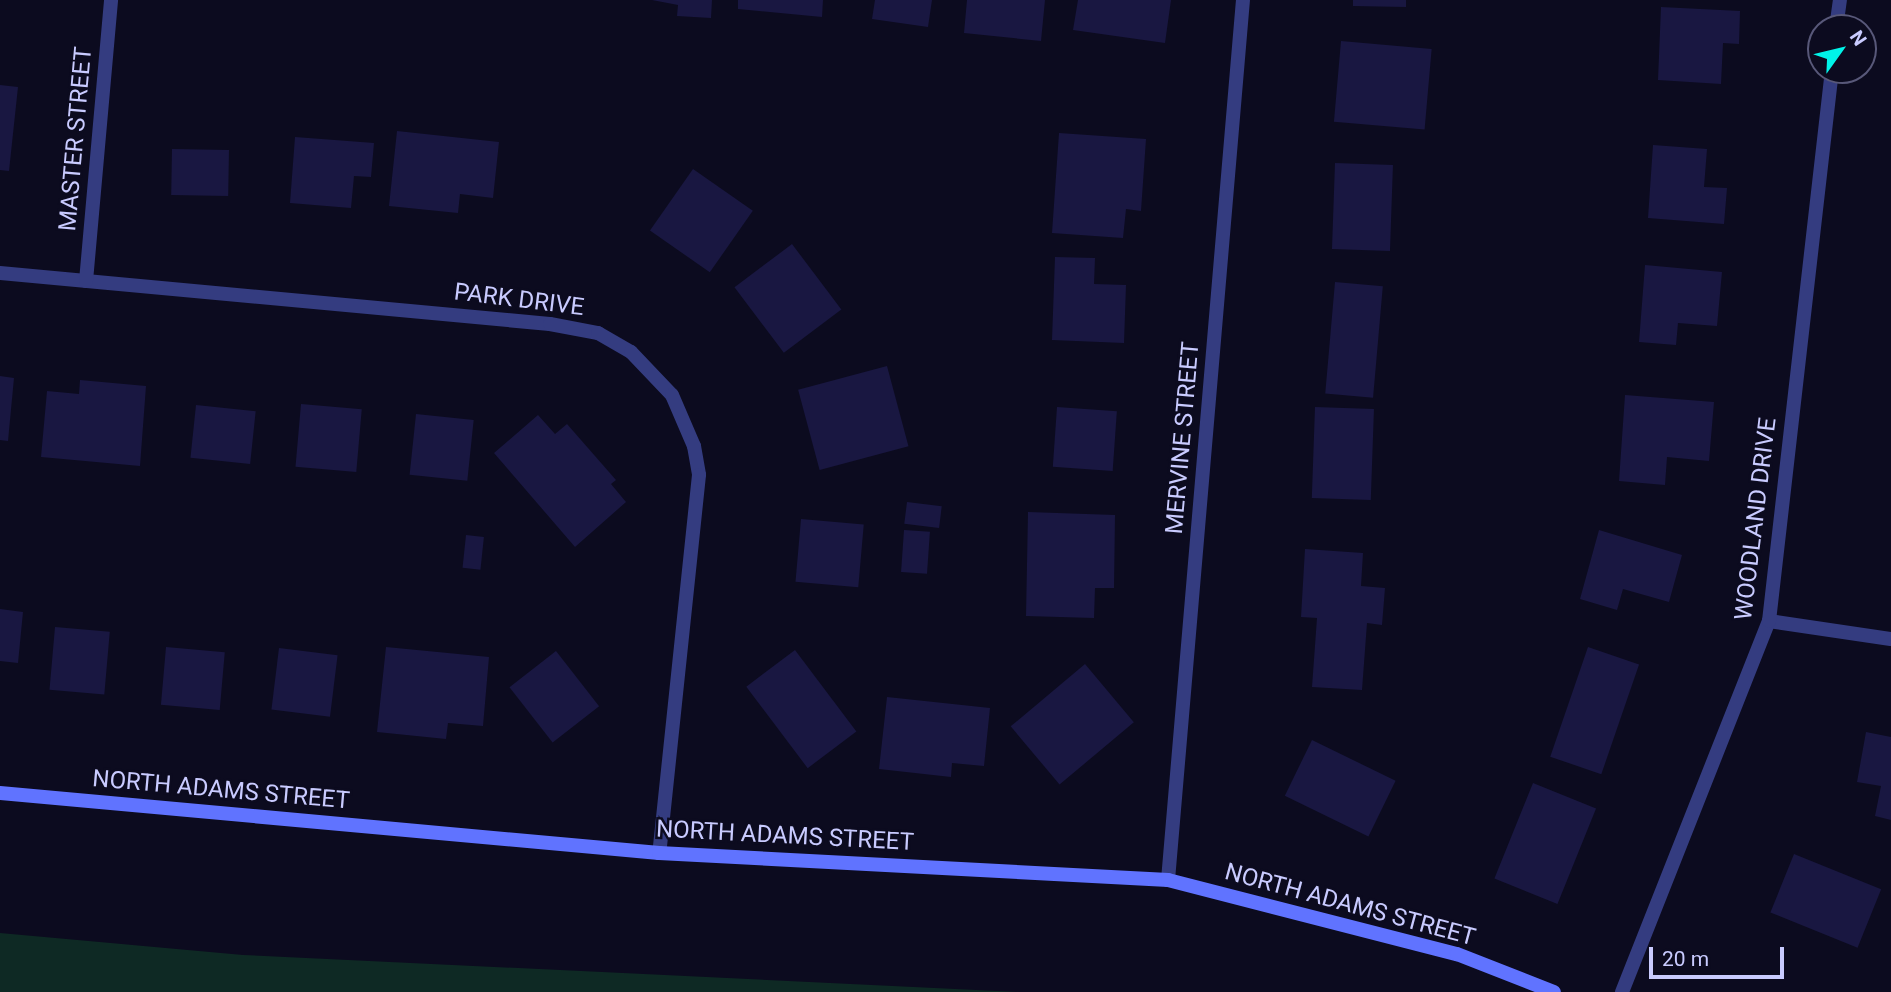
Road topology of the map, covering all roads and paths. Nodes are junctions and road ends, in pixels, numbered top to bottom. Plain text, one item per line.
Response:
1 (111, 0) edge
2 (1243, 0) edge
3 (1830, 84) edge
4 (0, 273) edge
5 (86, 281) junction
6 (1769, 621) junction
7 (1891, 639) edge
8 (0, 793) edge
9 (659, 853) junction
10 (1168, 880) junction
11 (1554, 992) edge
12 (1622, 992) edge

1 - 5 street, MASTER STREET
2 - 10 street, MERVINE STREET
3 - 6 street, WOODLAND DRIVE
4 - 5 street, PARK DRIVE
5 - 9 street, PARK DRIVE
6 - 7 street
6 - 12 street, WOODLAND DRIVE
8 - 9 street, NORTH ADAMS STREET
9 - 10 street, NORTH ADAMS STREET
10 - 11 street, NORTH ADAMS STREET

